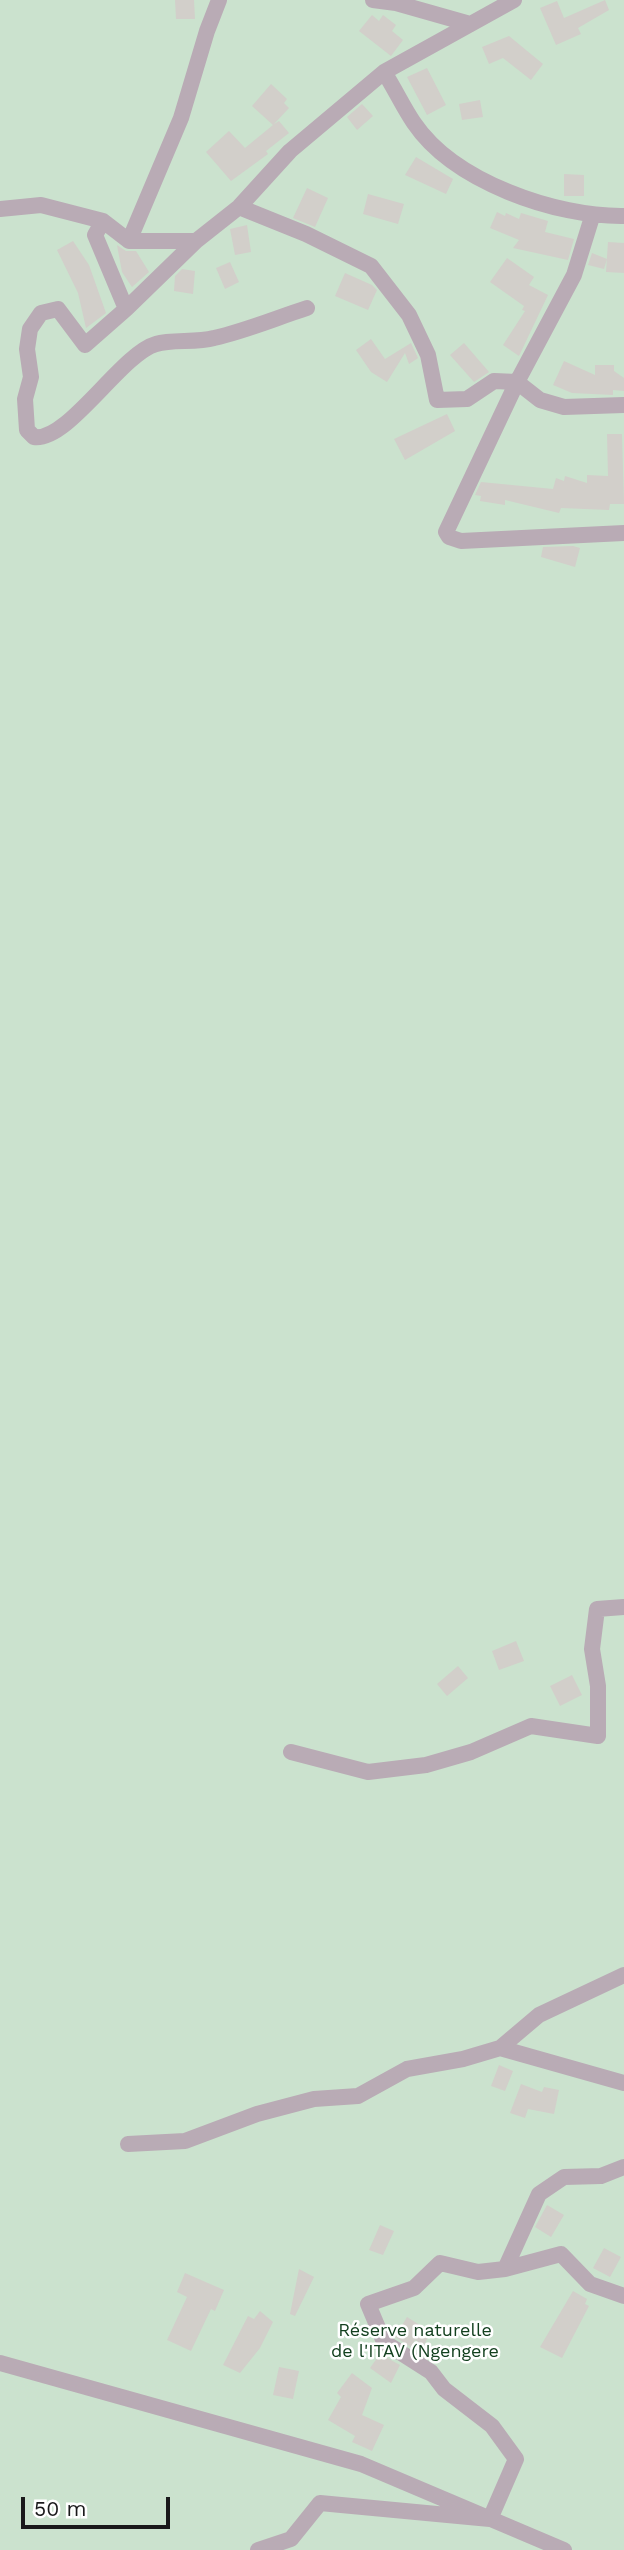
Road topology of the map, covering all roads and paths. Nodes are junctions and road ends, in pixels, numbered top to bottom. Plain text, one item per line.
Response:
1 (219, 0) edge
2 (373, 0) edge
3 (514, 0) edge
4 (396, 2) edge
5 (470, 24) junction
6 (384, 72) junction
7 (239, 207) junction
8 (0, 209) edge
9 (592, 216) junction
10 (624, 216) edge
11 (103, 222) junction
12 (130, 241) junction
13 (196, 241) junction
14 (307, 308) dead end
15 (126, 309) junction
16 (517, 382) junction
17 (624, 405) edge
18 (624, 533) edge
19 (624, 1607) edge
20 (291, 1752) dead end
21 (624, 1975) edge
22 (500, 2048) junction
23 (624, 2083) edge
24 (128, 2144) dead end
25 (624, 2167) edge
26 (505, 2269) junction
27 (624, 2296) edge
28 (0, 2362) edge
29 (490, 2519) junction
30 (258, 2550) edge
31 (564, 2550) edge

1 - 12 street
2 - 4 street
3 - 5 street
4 - 5 street
5 - 6 street
6 - 7 street
6 - 9 street
7 - 13 street
7 - 16 street
8 - 11 street
9 - 10 street
9 - 16 street
11 - 12 street
11 - 15 street
12 - 13 street
13 - 15 street
14 - 15 street
16 - 17 street
16 - 18 street
19 - 20 street
21 - 22 street
22 - 23 street
22 - 24 street
25 - 26 street
26 - 27 street
26 - 29 street
28 - 29 street
29 - 30 street
29 - 31 street

